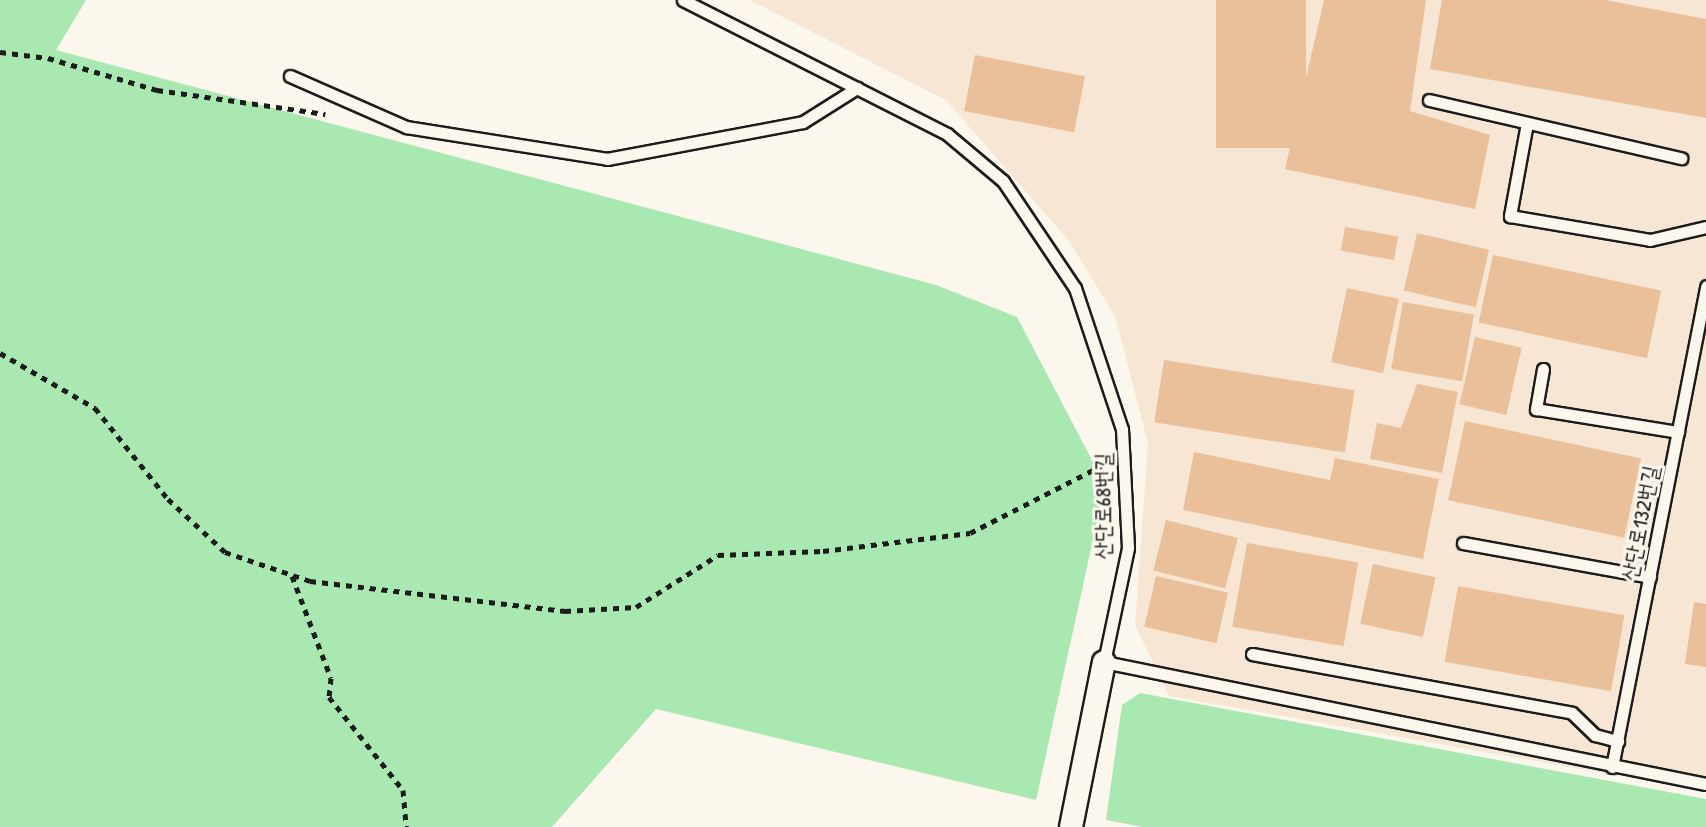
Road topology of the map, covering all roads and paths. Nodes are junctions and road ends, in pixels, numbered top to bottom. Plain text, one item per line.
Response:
1 (683, 0) edge
2 (0, 52) edge
3 (290, 76) dead end
4 (857, 88) junction
5 (1429, 100) dead end
6 (348, 101) junction
7 (1527, 123) junction
8 (1681, 158) dead end
9 (1706, 227) edge
10 (1706, 286) edge
11 (0, 353) edge
12 (1543, 369) dead end
13 (1678, 432) junction
14 (1123, 454) junction
15 (1463, 543) dead end
16 (292, 576) junction
17 (1650, 577) junction
18 (1252, 654) dead end
19 (1104, 662) junction
20 (1618, 741) junction
21 (1612, 767) junction
22 (1706, 784) edge
23 (406, 827) edge
24 (1071, 827) edge

1 - 4 lane, 산단로68번길
2 - 6 path
3 - 6 lane
4 - 6 lane
4 - 14 lane, 산단로68번길
5 - 7 lane
7 - 8 lane
7 - 9 lane
10 - 13 lane, 산단로132번길
11 - 16 path
12 - 13 lane
13 - 17 lane, 산단로132번길
14 - 16 path
14 - 19 lane, 산단로68번길
15 - 17 lane
16 - 23 path
17 - 20 lane, 산단로132번길
18 - 20 lane
19 - 21 lane
19 - 24 street
20 - 21 lane, 산단로132번길
21 - 22 lane

